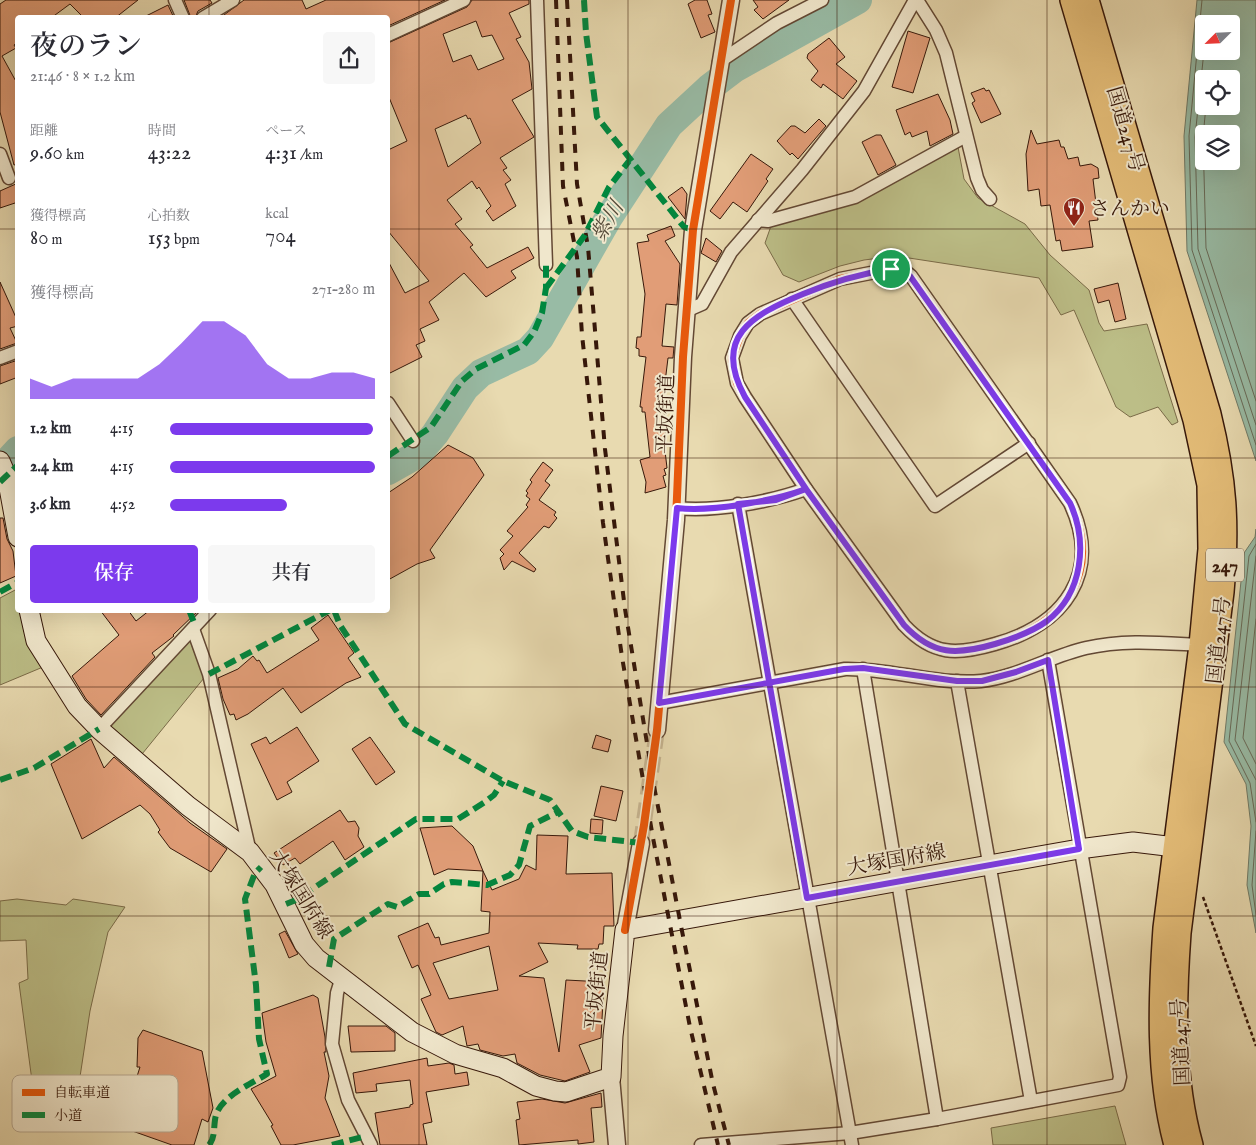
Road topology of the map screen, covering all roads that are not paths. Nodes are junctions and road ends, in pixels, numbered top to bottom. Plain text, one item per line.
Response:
1 (175, 0) edge
2 (233, 0) edge
3 (464, 0) edge
4 (536, 0) edge
5 (731, 0) edge
6 (822, 0) edge
7 (916, 0) edge
8 (1070, 0) edge
9 (1088, 0) edge
10 (182, 15) edge
11 (207, 15) edge
12 (390, 34) edge
13 (718, 67) junction
14 (966, 136) junction
15 (0, 154) edge
16 (9, 178) edge
17 (990, 199) dead end
18 (758, 220) junction
19 (546, 265) dead end
20 (792, 299) junction
21 (686, 311) junction
22 (15, 352) edge
23 (0, 358) edge
24 (390, 406) edge
25 (413, 441) dead end
26 (1029, 443) junction
27 (3, 467) edge
28 (806, 489) junction
29 (738, 504) junction
30 (677, 508) junction
31 (15, 523) edge
32 (30, 613) edge
33 (207, 613) edge
34 (193, 628) junction
35 (1200, 645) junction
36 (1048, 660) junction
37 (863, 668) junction
38 (957, 681) junction
39 (770, 683) junction
40 (659, 703) junction
41 (99, 729) junction
42 (657, 730) tunnel mouth
43 (641, 844) tunnel mouth
44 (1175, 847) junction
45 (1079, 849) junction
46 (250, 852) junction
47 (989, 866) junction
48 (898, 881) junction
49 (807, 898) junction
50 (625, 930) junction
51 (341, 980) junction
52 (612, 1077) junction
53 (1031, 1101) junction
54 (937, 1119) junction
55 (851, 1139) edge
56 (371, 1145) edge
57 (617, 1145) edge
58 (701, 1145) edge
59 (1174, 1145) edge
60 (1192, 1145) edge

1 - 10 street
2 - 11 street
3 - 12 street
4 - 19 street
5 - 13 street
6 - 13 street
7 - 14 street
7 - 18 street
8 - 35 highway, 国道247号 / 247
9 - 60 highway, 国道247号 / 247
13 - 21 street, 平坂街道
14 - 17 street
14 - 18 street
15 - 16 street
18 - 21 street
20 - 26 street
20 - 26 street
20 - 28 street
21 - 30 street, 平坂街道
22 - 23 street
24 - 25 street
26 - 28 street
27 - 31 main road
28 - 29 street
29 - 30 street
29 - 39 street
30 - 40 street, 平坂街道
32 - 41 main road, 大塚国府線
33 - 34 street
34 - 41 street
34 - 46 street
35 - 36 street
35 - 44 highway, 国道247号 / 247
36 - 38 street
36 - 45 street
37 - 38 street
37 - 39 street
37 - 48 street
38 - 47 street
39 - 40 street
39 - 49 street
40 - 42 street, 平坂街道
41 - 46 main road, 大塚国府線
43 - 50 street, 平坂街道
44 - 45 main road, 大塚国府線
44 - 59 highway, 国道247号 / 247
45 - 47 main road, 大塚国府線
45 - 53 street
46 - 51 main road, 大塚国府線
47 - 48 main road, 大塚国府線
47 - 53 street
48 - 49 main road, 大塚国府線
48 - 54 street
49 - 50 main road, 大塚国府線
49 - 55 street
50 - 52 main road, 平坂街道
51 - 52 main road, 大塚国府線
51 - 56 street
52 - 57 street, 平坂街道
53 - 54 street
54 - 55 street
55 - 58 street

